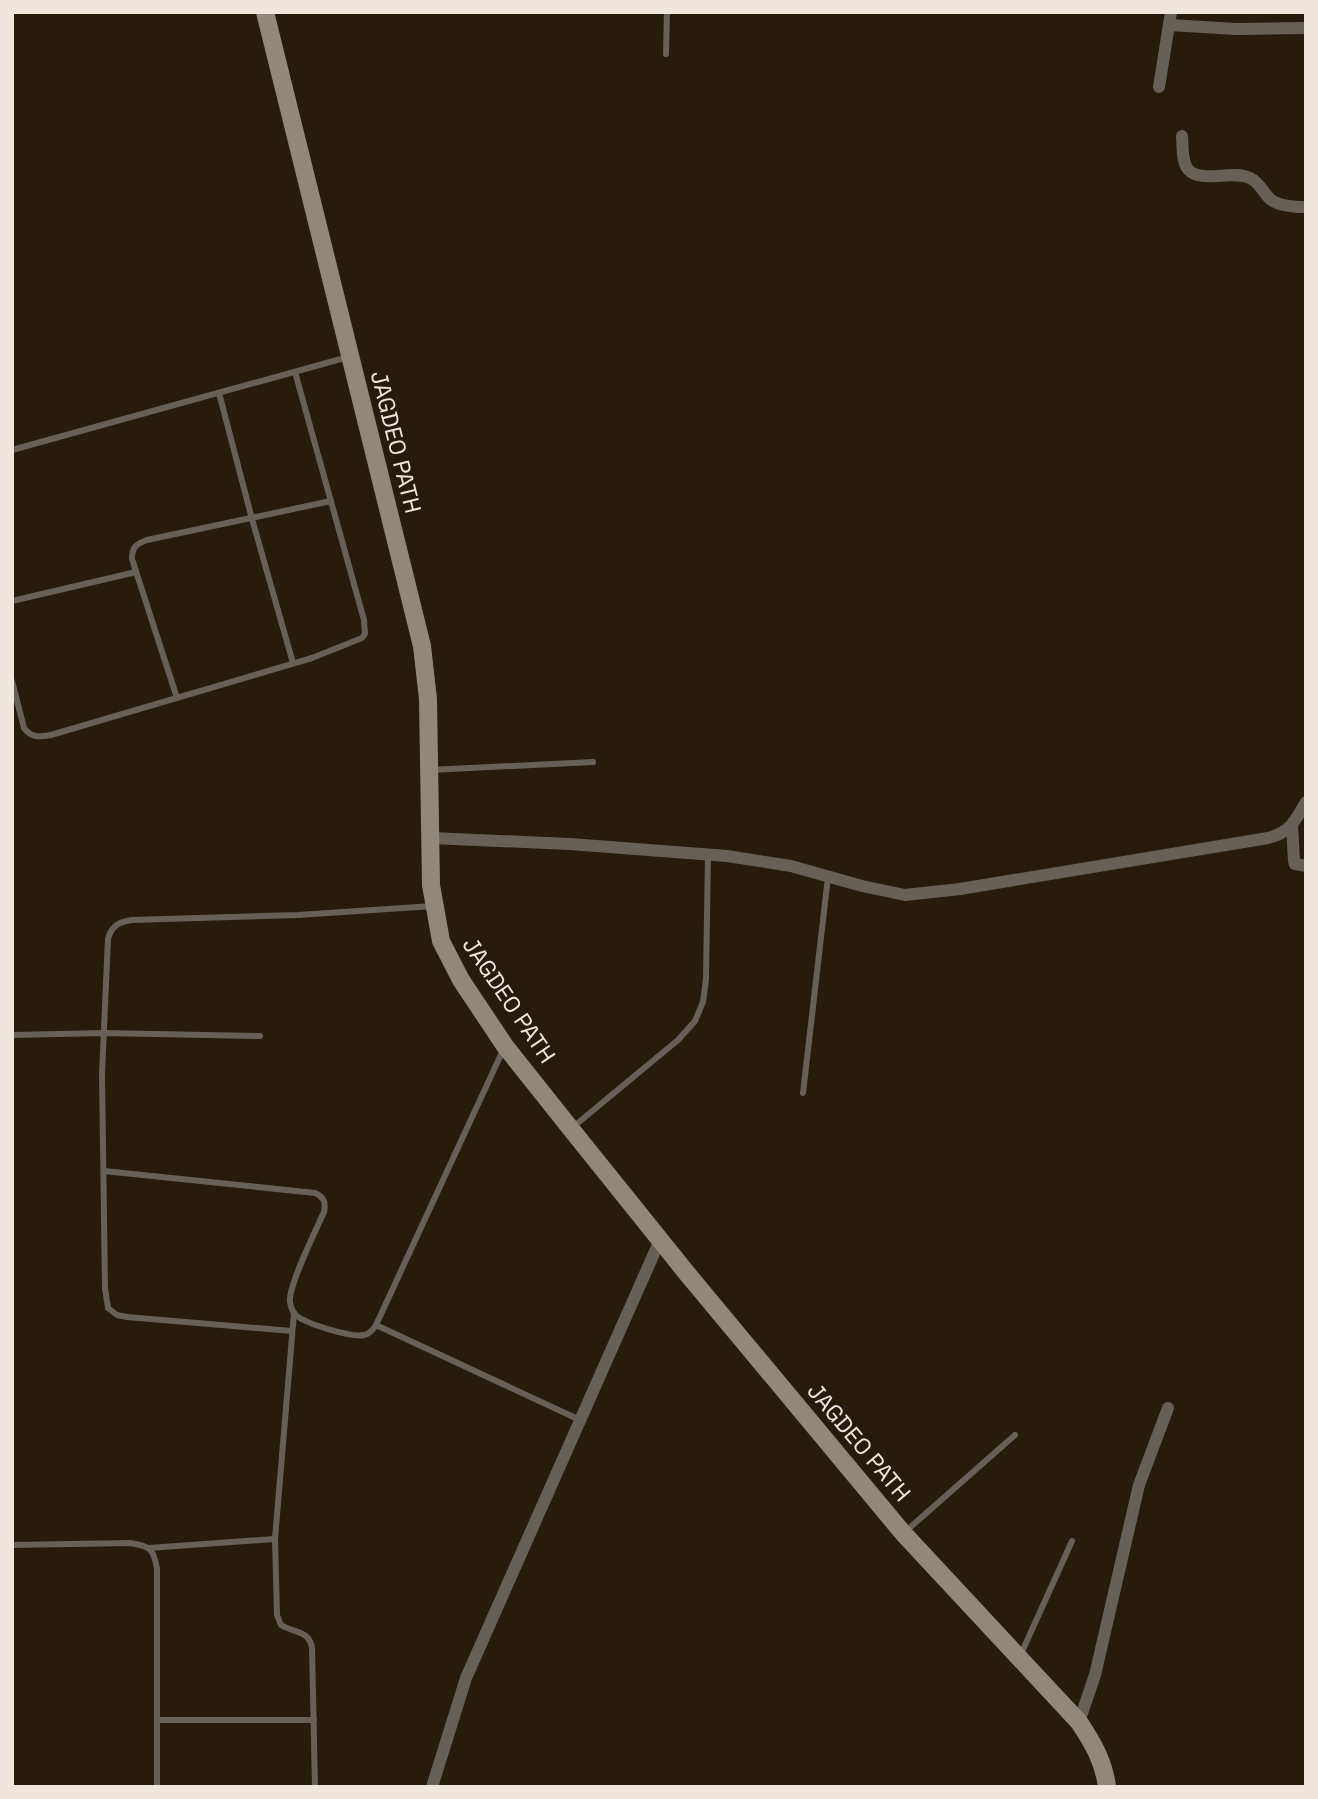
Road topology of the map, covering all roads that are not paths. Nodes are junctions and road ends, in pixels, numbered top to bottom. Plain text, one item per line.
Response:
1 (265, 12) edge
2 (667, 12) edge
3 (1170, 19) edge
4 (1306, 28) edge
5 (666, 54) dead end
6 (1159, 87) dead end
7 (1182, 136) dead end
8 (1306, 207) edge
9 (349, 357) junction
10 (295, 372) junction
11 (219, 393) junction
12 (12, 450) edge
13 (331, 501) junction
14 (252, 519) junction
15 (136, 572) junction
16 (12, 601) edge
17 (293, 663) junction
18 (12, 681) edge
19 (177, 698) junction
20 (593, 762) dead end
21 (429, 770) junction
22 (1306, 802) edge
23 (1292, 825) junction
24 (431, 838) junction
25 (708, 854) junction
26 (1306, 866) edge
27 (828, 877) junction
28 (435, 906) junction
29 (104, 1034) junction
30 (12, 1035) edge
31 (260, 1037) dead end
32 (505, 1046) junction
33 (803, 1093) dead end
34 (571, 1129) junction
35 (104, 1171) junction
36 (660, 1240) junction
37 (294, 1313) junction
38 (376, 1325) junction
39 (292, 1331) junction
40 (1168, 1408) dead end
41 (580, 1420) junction
42 (1015, 1435) dead end
43 (903, 1533) junction
44 (275, 1539) junction
45 (1072, 1541) dead end
46 (12, 1545) edge
47 (149, 1548) junction
48 (1020, 1658) junction
49 (157, 1720) junction
50 (314, 1720) junction
51 (1079, 1721) junction
52 (157, 1787) edge
53 (315, 1787) edge
54 (432, 1787) edge
55 (1107, 1787) edge

1 - 9 main road, JAGDEO PATH
2 - 5 lane
3 - 4 street
3 - 6 street
7 - 8 street
9 - 10 lane
9 - 21 main road, JAGDEO PATH
10 - 11 lane
10 - 13 lane
11 - 12 lane
11 - 14 lane
13 - 14 lane
13 - 17 lane
14 - 15 lane
14 - 17 lane
15 - 16 lane
15 - 19 lane
17 - 19 lane
18 - 19 lane
20 - 21 lane
21 - 24 main road, JAGDEO PATH
22 - 23 street
23 - 26 street
23 - 27 street
24 - 25 street
24 - 28 main road, JAGDEO PATH
25 - 27 street
25 - 34 lane
27 - 33 lane
28 - 29 lane
28 - 32 main road, JAGDEO PATH
29 - 30 lane
29 - 31 lane
29 - 35 lane
32 - 34 main road, JAGDEO PATH
32 - 38 lane
34 - 36 main road, JAGDEO PATH
35 - 37 lane
35 - 39 lane
36 - 41 street
36 - 43 main road, JAGDEO PATH
37 - 38 lane
37 - 39 lane
38 - 41 lane
39 - 44 lane
40 - 51 street
41 - 54 street
42 - 43 lane
43 - 48 main road, JAGDEO PATH
44 - 47 lane
44 - 50 lane
45 - 48 lane
46 - 47 lane
47 - 49 lane
48 - 51 main road, JAGDEO PATH
49 - 50 lane
49 - 52 lane
50 - 53 lane
51 - 55 main road, JAGDEO PATH

